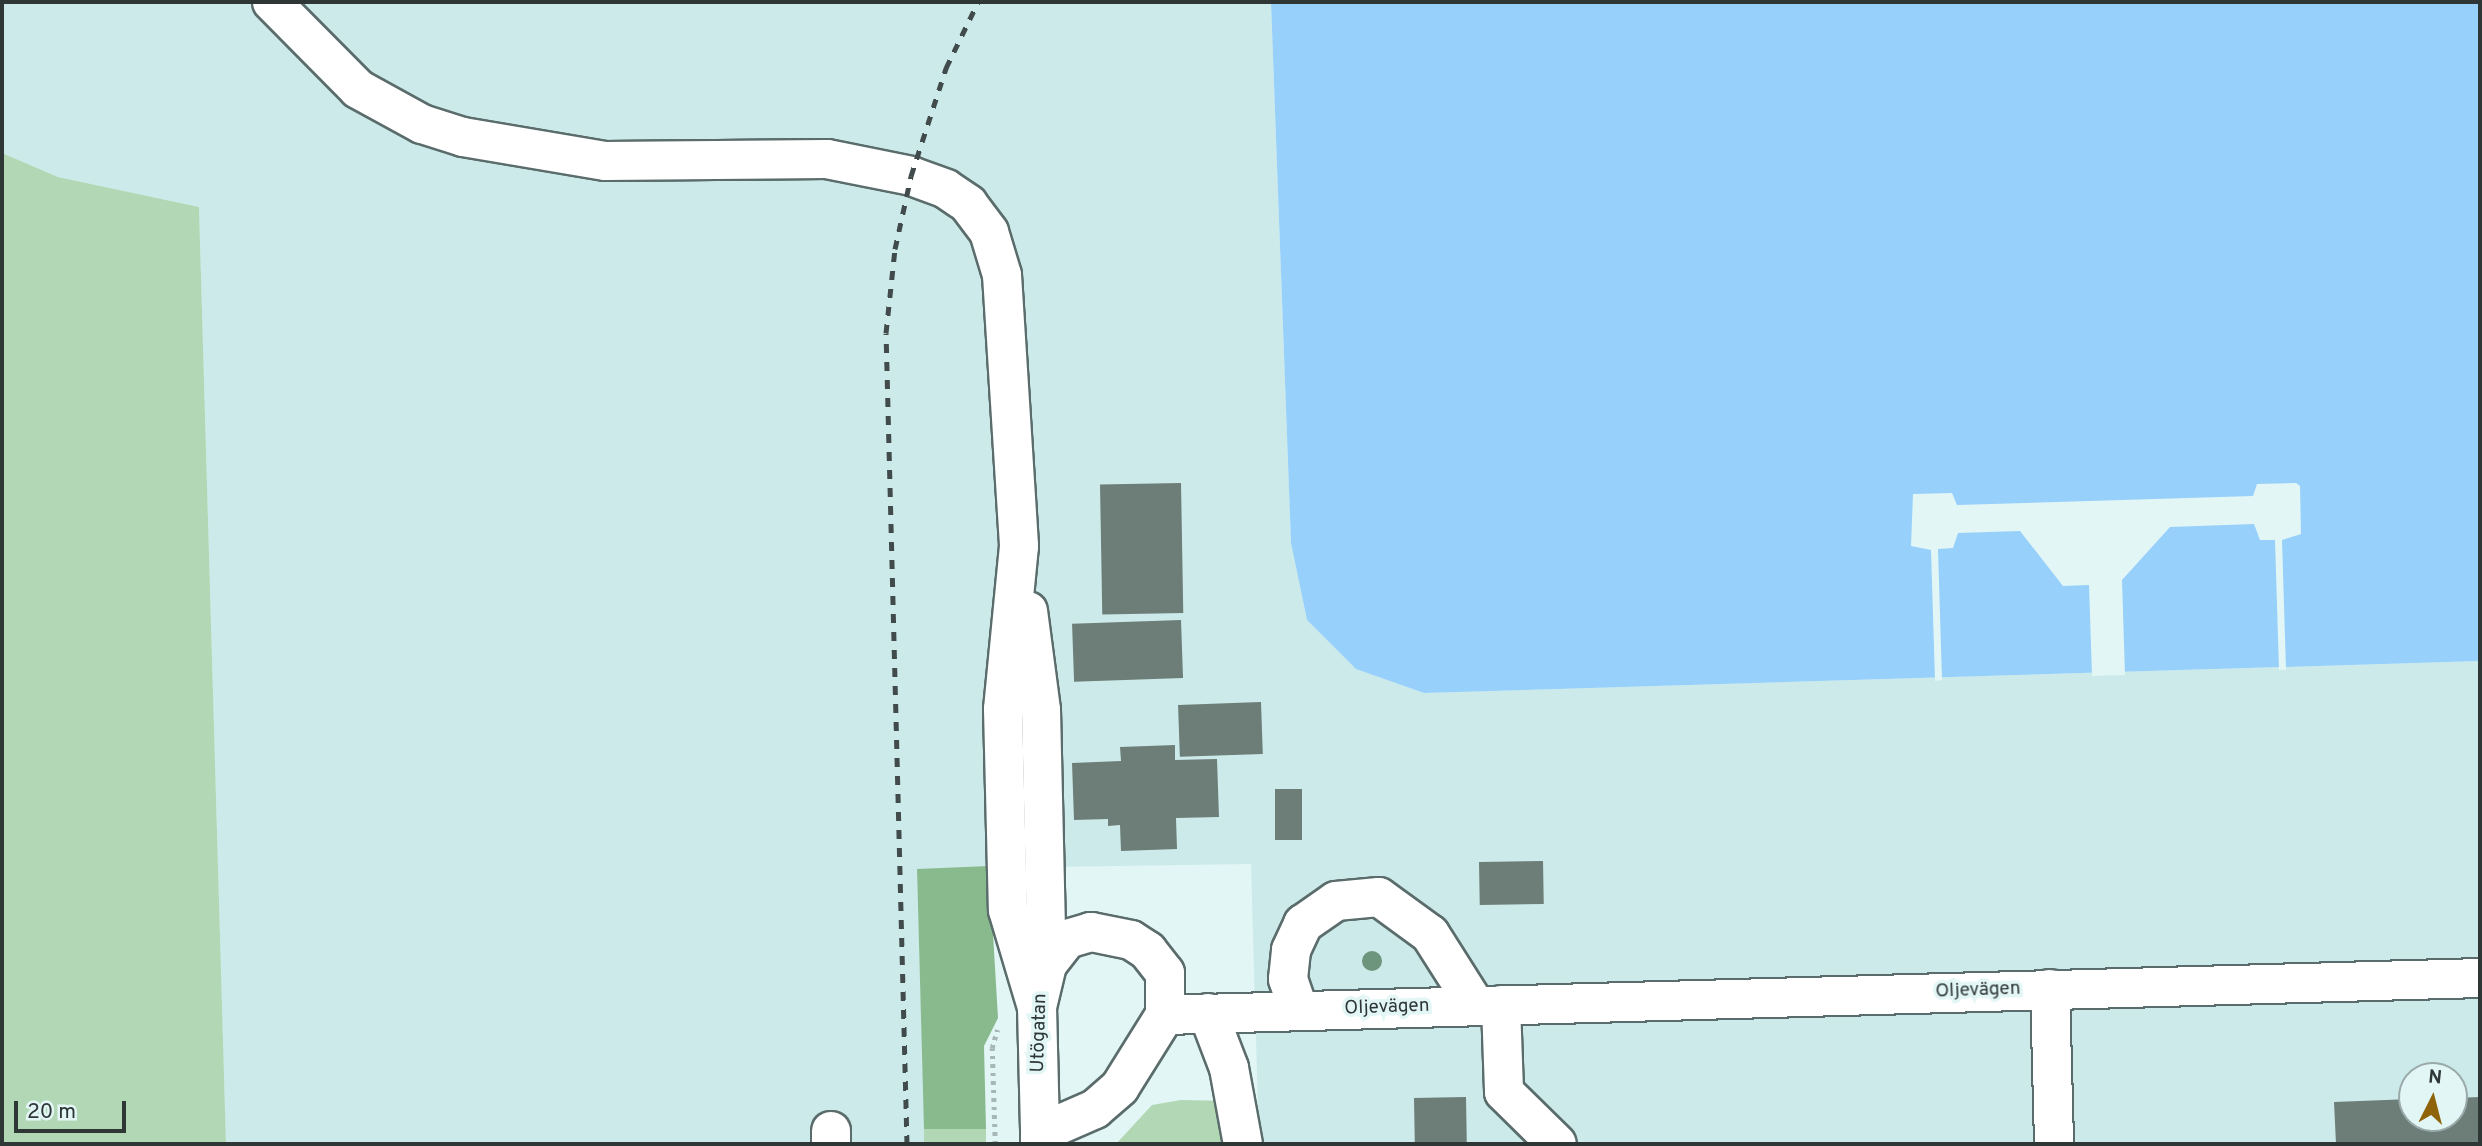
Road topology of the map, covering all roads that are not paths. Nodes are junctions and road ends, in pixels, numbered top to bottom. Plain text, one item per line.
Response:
1 (272, 2) edge
2 (1020, 547) junction
3 (1047, 965) junction
4 (2480, 978) edge
5 (2050, 989) junction
6 (1488, 1005) junction
7 (1037, 1007) junction
8 (1299, 1011) junction
9 (1208, 1013) junction
10 (1165, 1015) junction
11 (1040, 1138) edge
12 (1243, 1144) edge
13 (1557, 1144) edge
14 (2054, 1144) edge

1 - 2 street
2 - 3 street
2 - 7 street
3 - 7 street, Utögatan
3 - 10 street, Utögatan
4 - 5 street, Oljevägen
5 - 6 street, Oljevägen
5 - 14 street
6 - 8 street, Oljevägen
6 - 8 street
6 - 13 street
7 - 11 street, Utögatan
8 - 9 street, Oljevägen
9 - 10 street, Oljevägen
9 - 12 street
10 - 11 street, Utögatan

